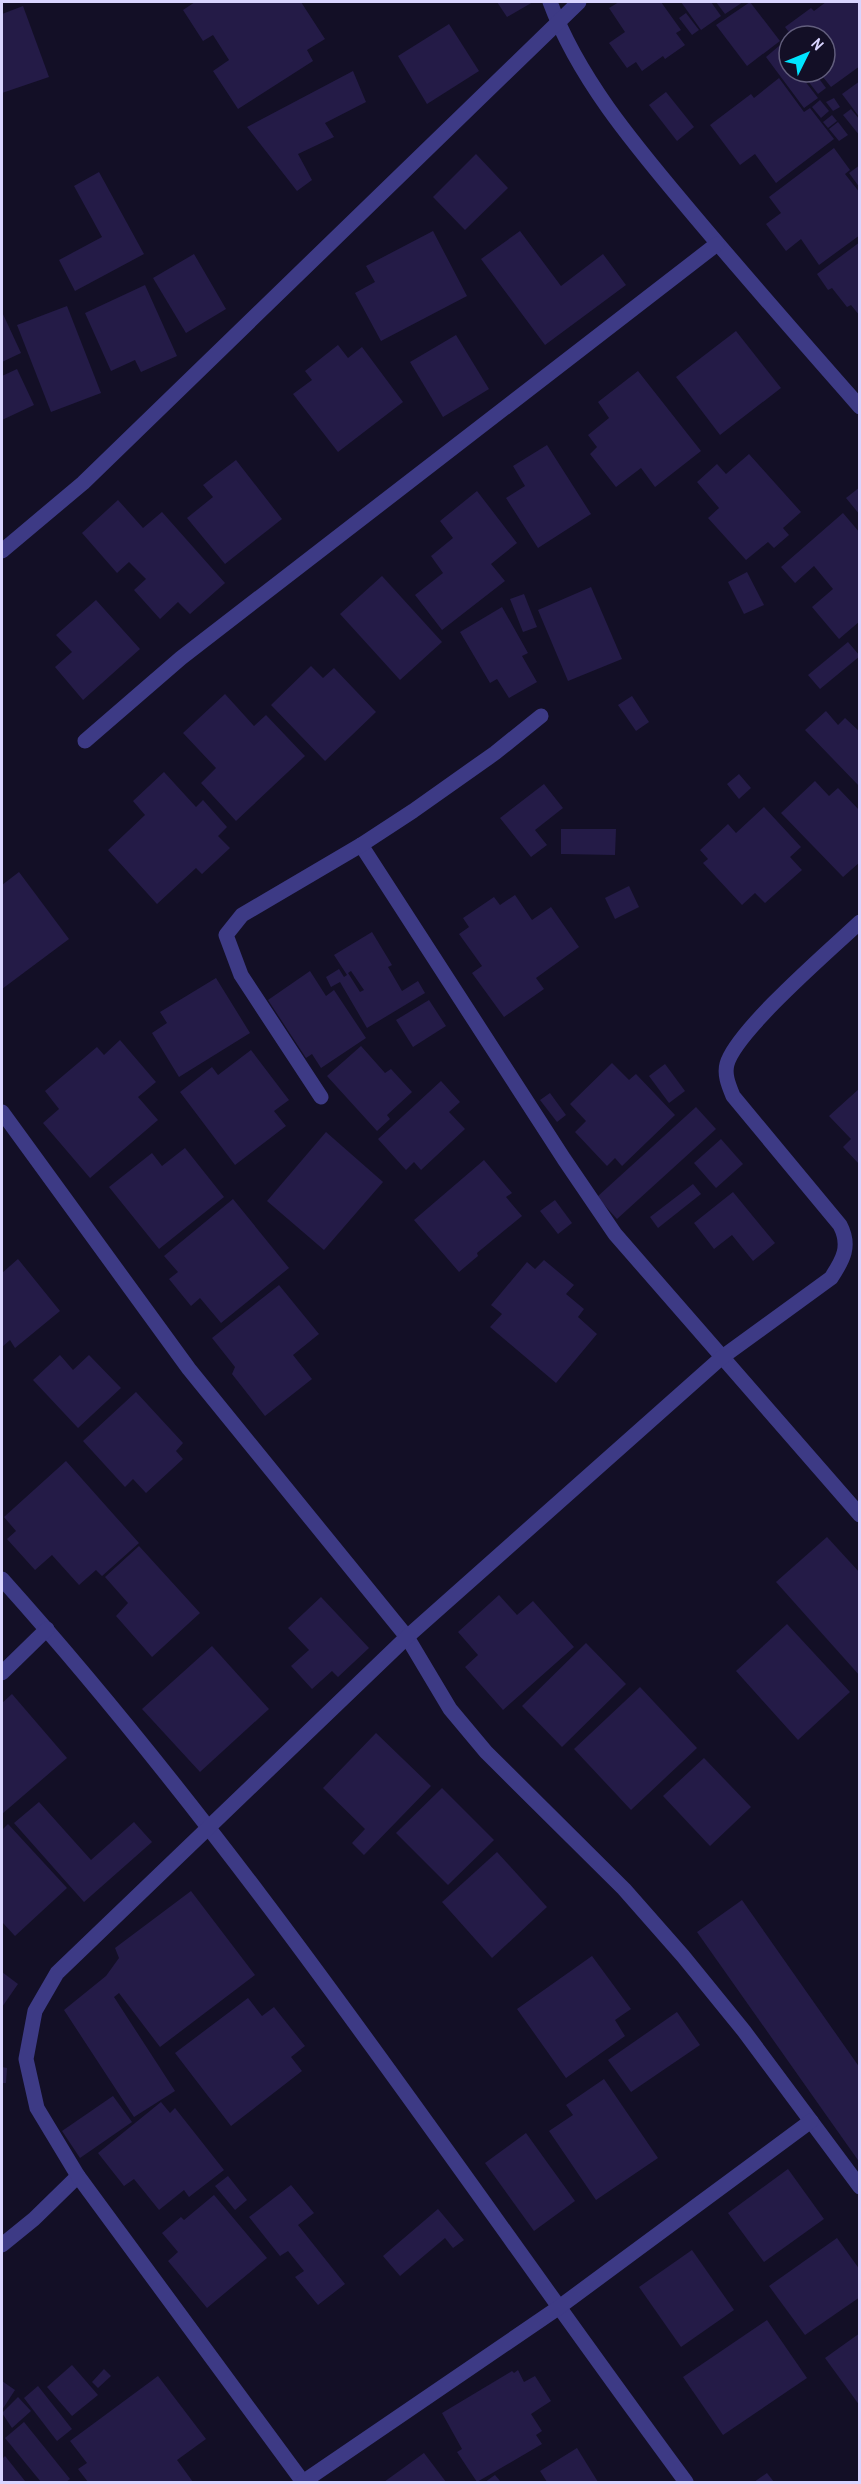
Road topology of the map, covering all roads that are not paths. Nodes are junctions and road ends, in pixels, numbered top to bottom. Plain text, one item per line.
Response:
1 (550, 2) edge
2 (579, 2) edge
3 (557, 21) junction
4 (717, 244) junction
5 (860, 407) edge
6 (2, 552) edge
7 (541, 716) dead end
8 (85, 741) dead end
9 (361, 845) junction
10 (860, 922) edge
11 (321, 1097) dead end
12 (2, 1112) edge
13 (721, 1358) junction
14 (860, 1515) edge
15 (2, 1579) edge
16 (47, 1629) junction
17 (407, 1637) junction
18 (2, 1673) edge
19 (210, 1829) junction
20 (811, 2121) junction
21 (78, 2176) junction
22 (860, 2187) edge
23 (2, 2245) edge
24 (558, 2308) junction
25 (303, 2482) edge
26 (686, 2482) edge

1 - 3 street
2 - 3 street
3 - 4 street
3 - 6 street
4 - 5 street
4 - 8 street
7 - 9 street
9 - 11 street
9 - 13 street
10 - 13 street
12 - 17 street
13 - 14 street
13 - 17 street
15 - 16 street
16 - 18 street
16 - 19 street
17 - 19 street
17 - 20 street
19 - 21 street
19 - 24 street
20 - 22 street
20 - 24 street
21 - 23 street
21 - 25 street
24 - 25 street
24 - 26 street

